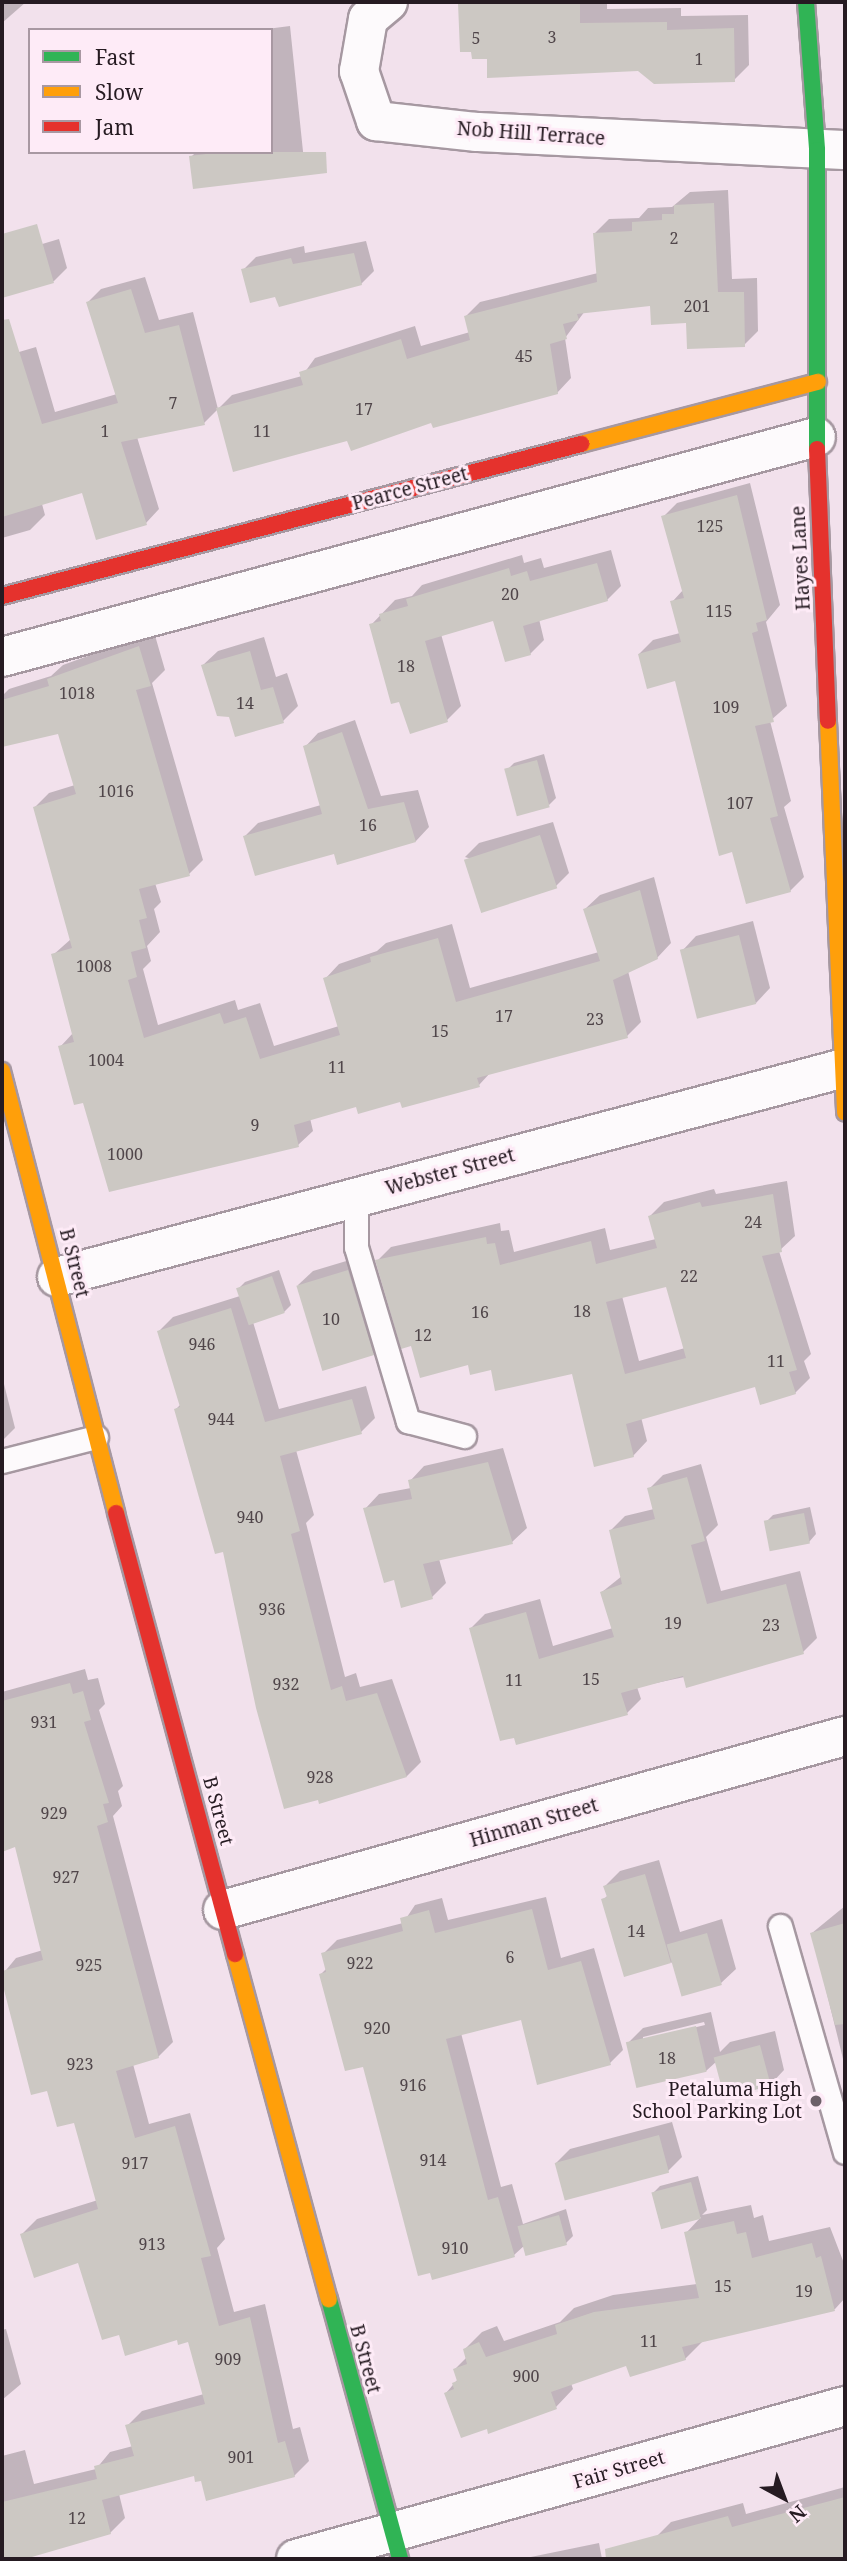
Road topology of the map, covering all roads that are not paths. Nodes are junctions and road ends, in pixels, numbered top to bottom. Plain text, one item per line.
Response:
1 (388, 2) edge
2 (806, 2) edge
3 (831, 150) edge
4 (818, 382) junction
5 (816, 437) junction
6 (2, 596) edge
7 (2, 657) edge
8 (837, 674) edge
9 (844, 1068) edge
10 (2, 1072) edge
11 (845, 1113) edge
12 (356, 1197) junction
13 (57, 1277) junction
14 (464, 1436) dead end
15 (96, 1437) junction
16 (2, 1461) edge
17 (845, 1736) edge
18 (223, 1910) junction
19 (780, 1926) dead end
20 (845, 2152) edge
21 (845, 2406) edge
22 (396, 2546) edge
23 (296, 2559) edge

1 - 3 street, Nob Hill Terrace
2 - 3 street, Hayes Lane
3 - 4 street, Hayes Lane
4 - 5 street, Hayes Lane
4 - 6 street, Pearce Street
5 - 7 street
5 - 8 street, Hayes Lane
8 - 9 street, Hayes Lane
9 - 11 street, Hayes Lane
9 - 12 street, Webster Street
10 - 13 street, B Street
12 - 13 street, Webster Street
12 - 14 lane
13 - 15 street, B Street
15 - 16 lane
15 - 18 street, B Street
17 - 18 street, Hinman Street
18 - 22 street, B Street
19 - 20 lane
21 - 22 street, Fair Street
22 - 23 street, Fair Street

